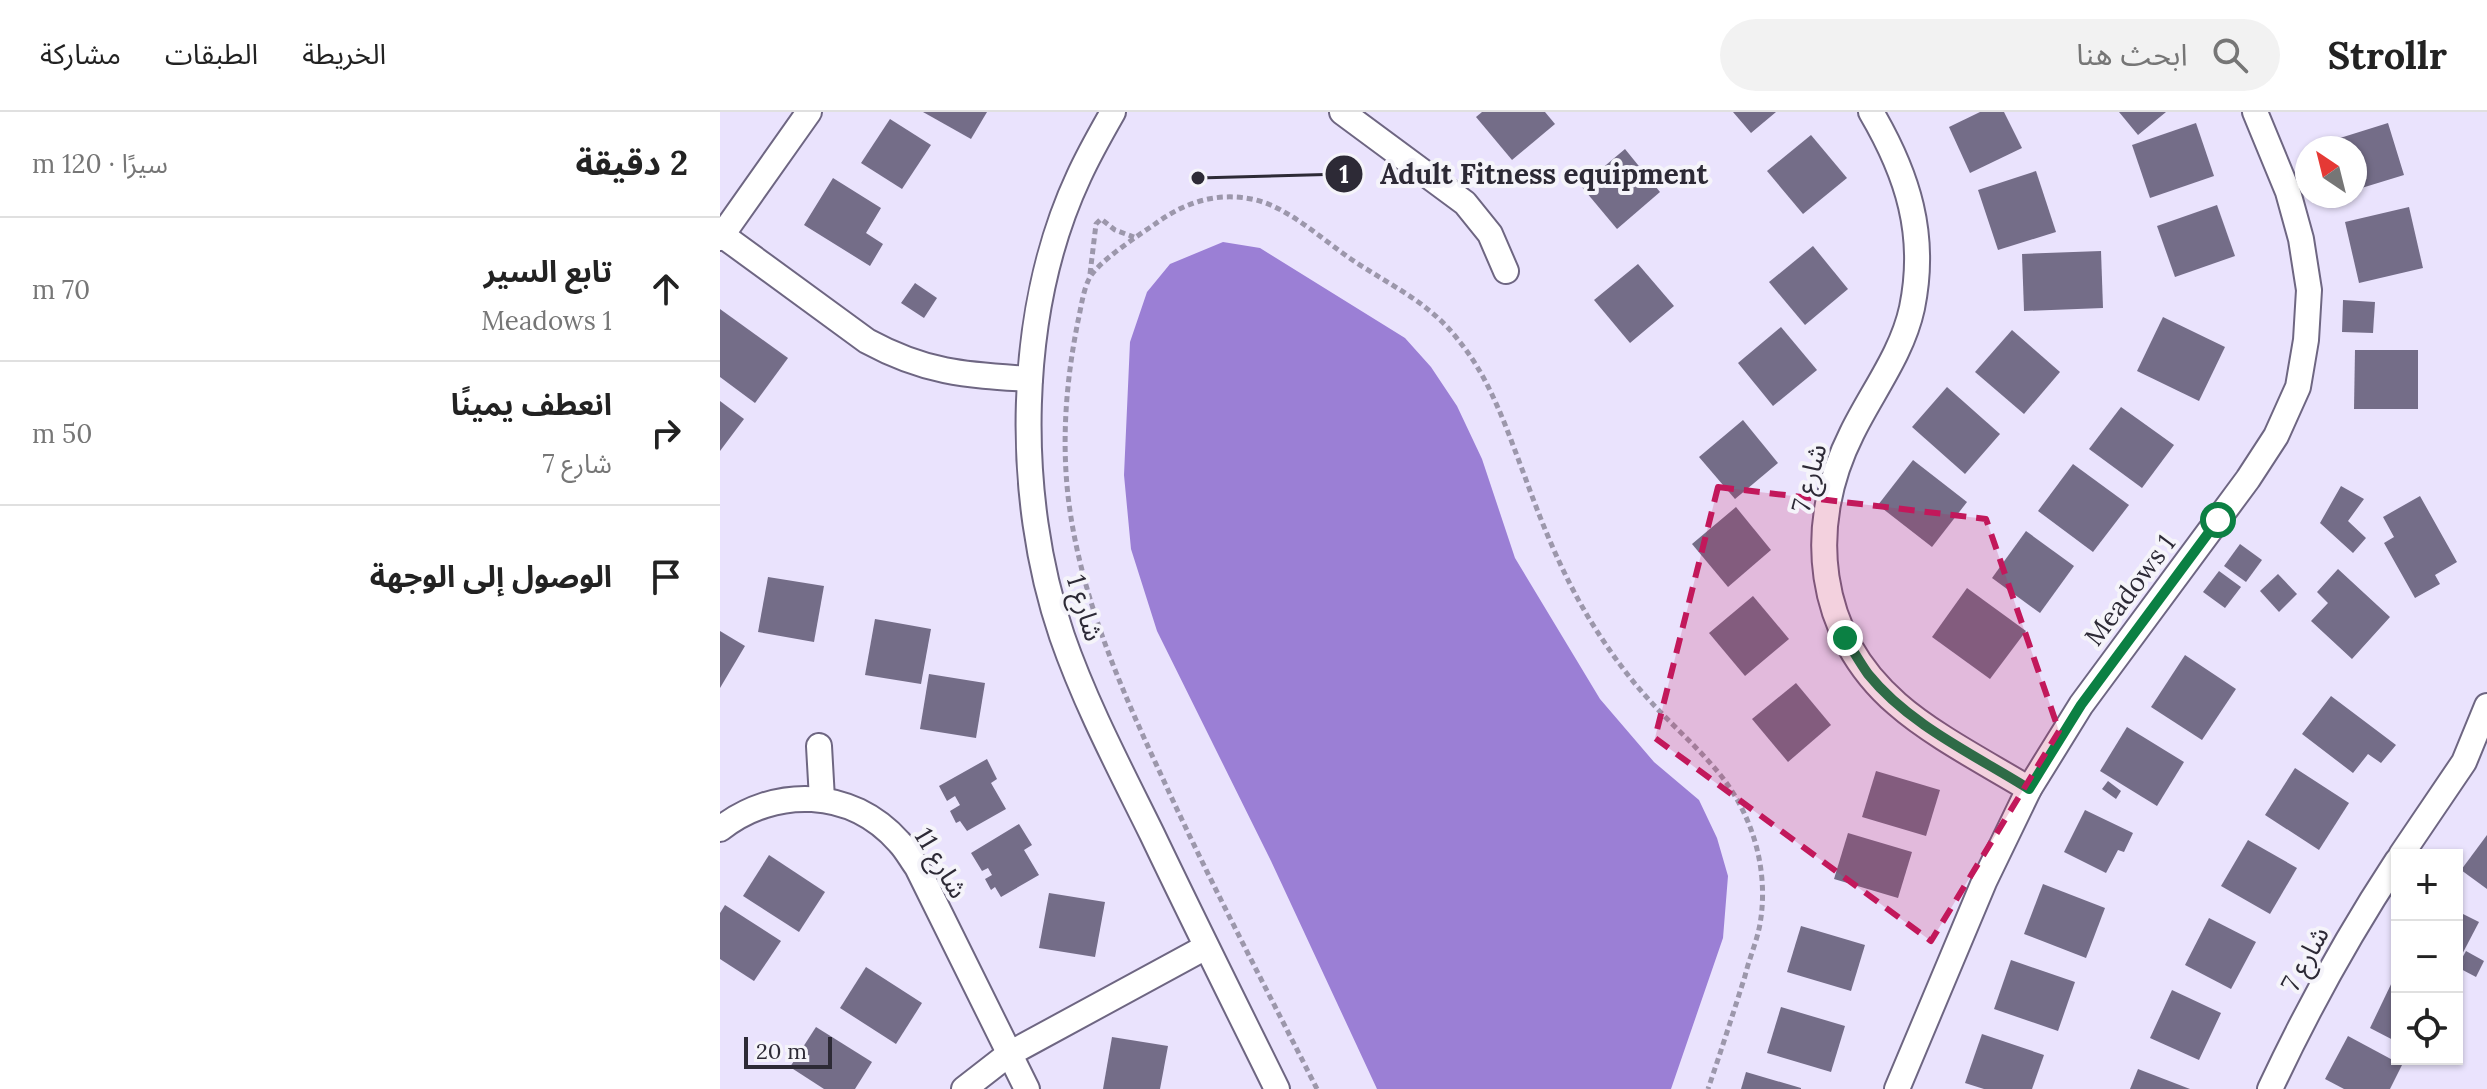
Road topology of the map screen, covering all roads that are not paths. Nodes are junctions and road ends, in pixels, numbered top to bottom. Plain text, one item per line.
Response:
1 (809, 112) edge
2 (1113, 112) edge
3 (1342, 112) edge
4 (1871, 112) edge
5 (2255, 112) edge
6 (721, 236) edge
7 (1506, 271) dead end
8 (1030, 379) junction
9 (2487, 706) edge
10 (819, 746) dead end
11 (2029, 789) junction
12 (822, 799) junction
13 (720, 829) edge
14 (2405, 849) edge
15 (2391, 871) edge
16 (1206, 947) junction
17 (1009, 1054) junction
18 (964, 1089) edge
19 (1027, 1089) edge
20 (1277, 1089) edge
21 (1897, 1089) edge
22 (2270, 1089) edge

1 - 6 street
2 - 8 street, شارع 1
3 - 7 street
4 - 11 street, شارع 7
5 - 11 street, Meadows 1
6 - 8 street
8 - 16 street, شارع 1
9 - 14 street
10 - 12 street
11 - 21 street, Meadows 1
12 - 13 street, شارع 11
12 - 17 street, شارع 11
15 - 22 street, شارع 7
16 - 17 street
16 - 20 street, شارع 1
17 - 18 street
17 - 19 street, شارع 11

